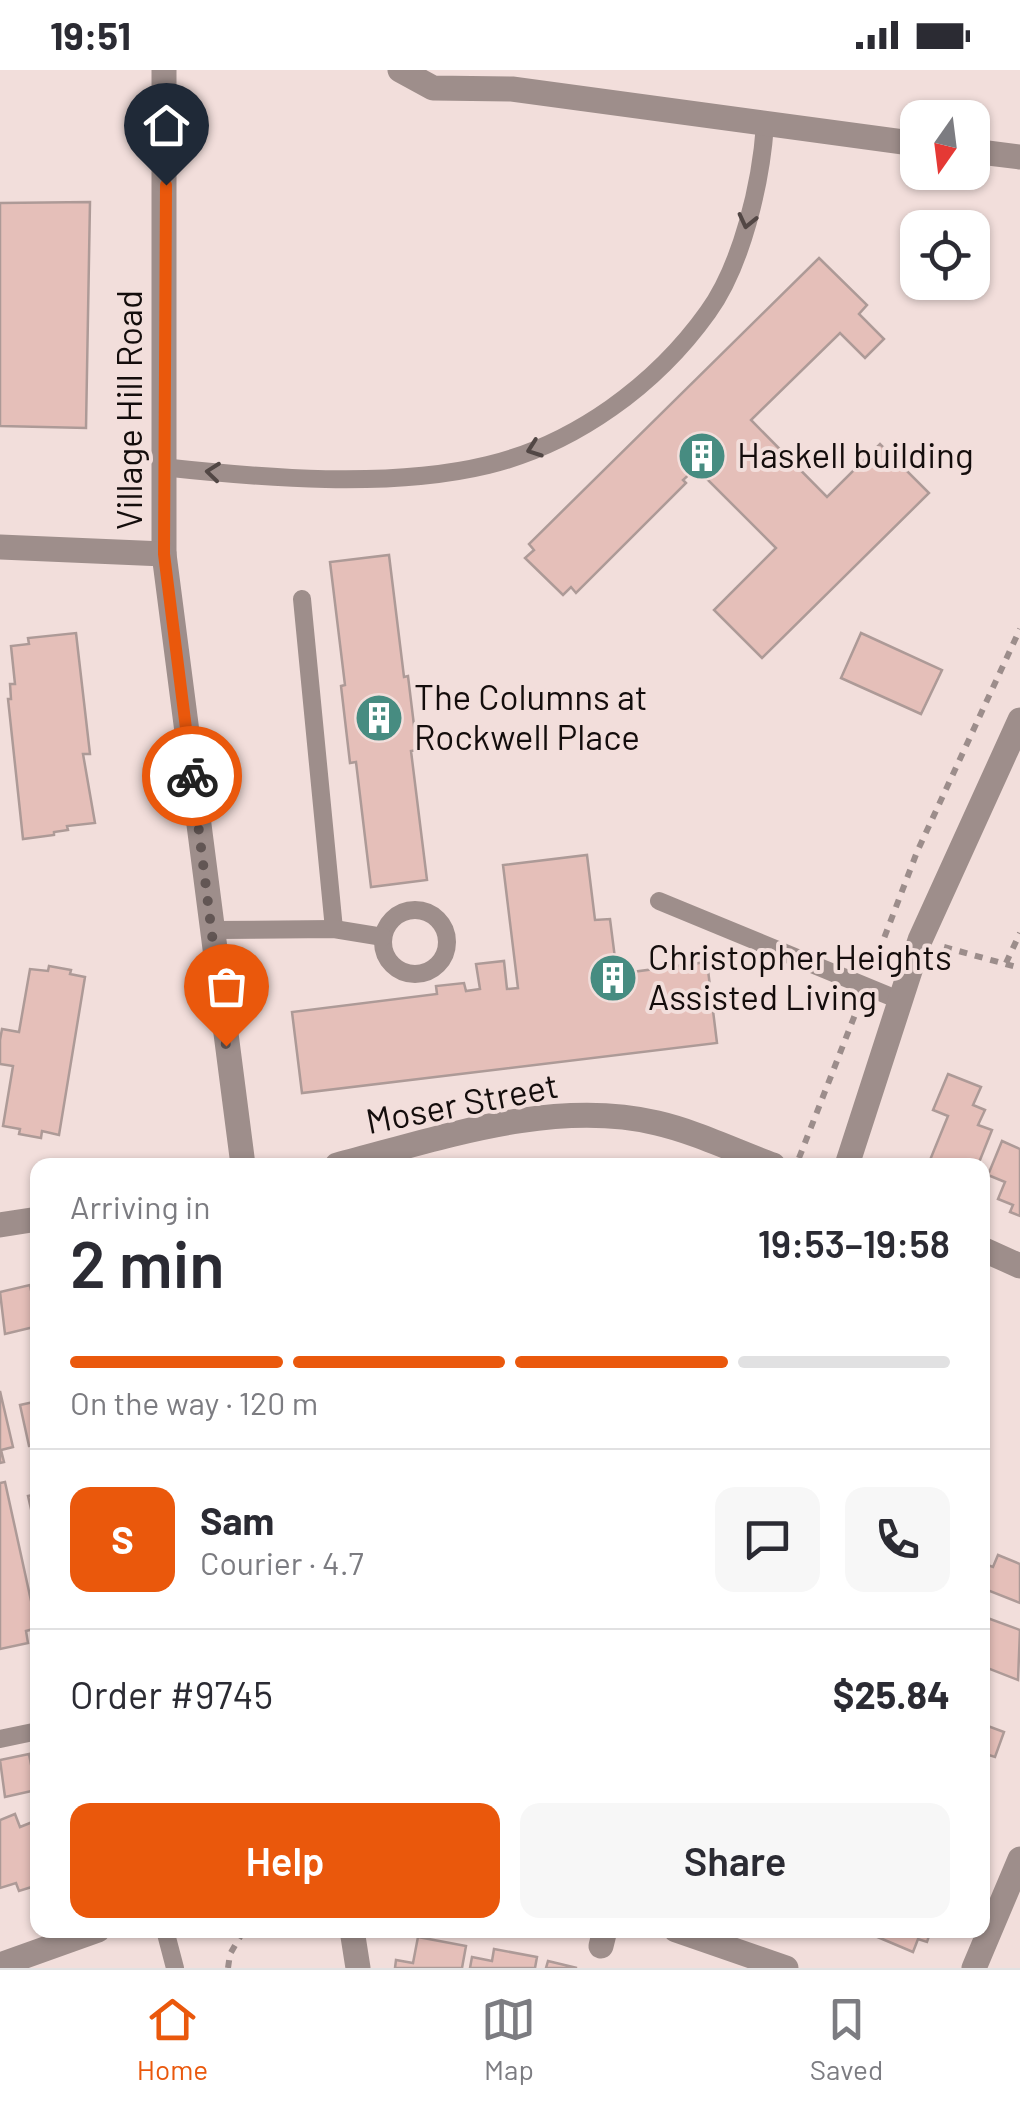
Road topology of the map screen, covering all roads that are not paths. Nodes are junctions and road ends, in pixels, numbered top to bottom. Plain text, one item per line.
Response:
1 (164, 70) edge
2 (400, 70) edge
3 (494, 70) edge
4 (512, 89) junction
5 (765, 125) junction
6 (900, 142) edge
7 (990, 153) edge
8 (1020, 157) edge
9 (162, 467) junction
10 (0, 547) edge
11 (164, 554) junction
12 (302, 599) dead end
13 (1020, 720) edge
14 (660, 901) dead end
15 (334, 929) junction
16 (211, 930) junction
17 (383, 937) dead end
18 (899, 1000) junction
19 (241, 1158) edge
20 (365, 1158) edge
21 (754, 1158) edge
22 (849, 1158) edge
23 (30, 1220) edge
24 (0, 1225) edge
25 (990, 1253) edge
26 (1020, 1266) edge
27 (30, 1732) edge
28 (0, 1738) edge
29 (1020, 1859) edge
30 (990, 1930) edge
31 (76, 1938) edge
32 (167, 1938) edge
33 (353, 1938) edge
34 (699, 1938) edge
35 (987, 1938) edge
36 (0, 1965) edge
37 (174, 1968) edge
38 (358, 1968) edge
39 (786, 1968) edge
40 (974, 1968) edge

1 - 9 street, Village Hill Road
2 - 4 street
3 - 4 street
4 - 5 street
5 - 6 street
5 -> 9 lane
7 - 8 street
9 - 11 street, Village Hill Road
10 - 11 street
11 - 16 street, Village Hill Road
12 - 15 lane
13 - 18 street
14 - 18 lane
15 - 16 lane
15 - 17 lane
16 - 19 street, Village Hill Road
18 - 22 street
20 - 21 street, Moser Street
23 - 24 street
25 - 26 street
27 - 28 lane
29 - 30 street
31 - 36 street
32 - 37 lane
33 - 38 street
34 - 39 street
35 - 40 street

